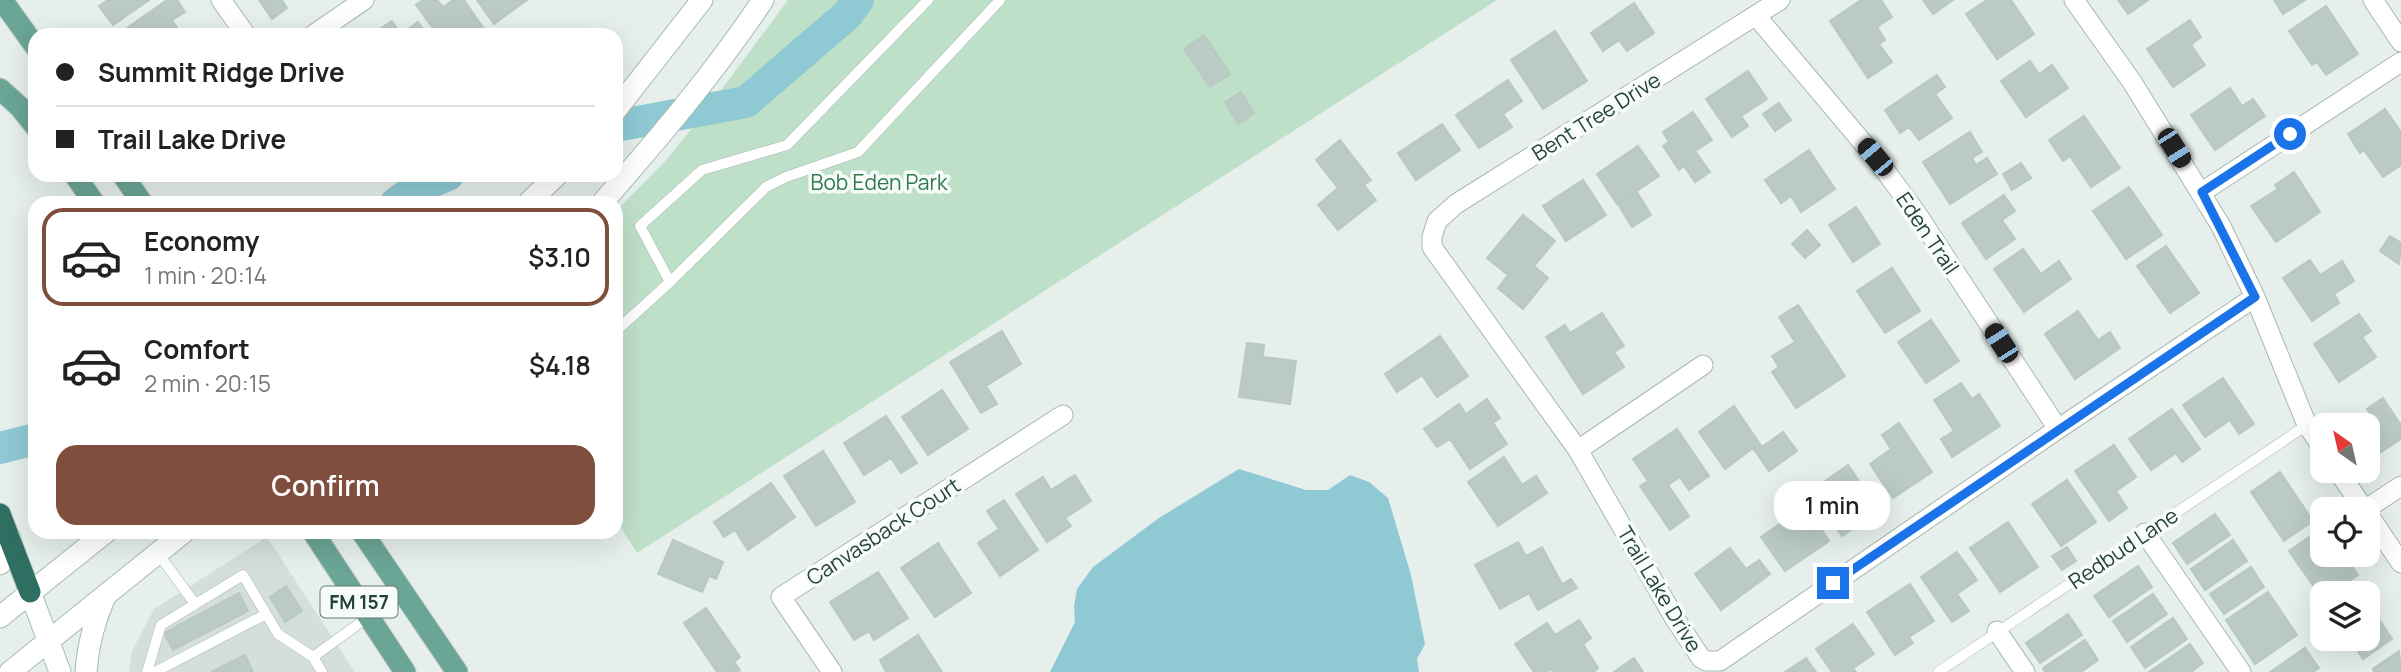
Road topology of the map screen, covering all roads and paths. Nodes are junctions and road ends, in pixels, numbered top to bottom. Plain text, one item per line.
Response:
1 (2, 0) edge
2 (221, 0) edge
3 (364, 0) edge
4 (702, 0) edge
5 (763, 0) edge
6 (928, 0) edge
7 (1000, 0) edge
8 (1780, 0) edge
9 (2074, 0) edge
10 (2373, 0) edge
11 (1757, 16) junction
12 (241, 28) edge
13 (323, 28) edge
14 (28, 36) edge
15 (2401, 42) edge
16 (2401, 62) edge
17 (0, 89) edge
18 (623, 101) edge
19 (28, 117) edge
20 (623, 178) edge
21 (550, 182) edge
22 (620, 182) edge
23 (2202, 192) junction
24 (535, 196) edge
25 (607, 196) edge
26 (1432, 247) joint
27 (670, 282) junction
28 (2255, 297) junction
29 (623, 325) edge
30 (1703, 365) dead end
31 (1063, 415) dead end
32 (2307, 425) junction
33 (2058, 429) junction
34 (2310, 429) edge
35 (1578, 450) junction
36 (2401, 485) edge
37 (2380, 499) edge
38 (0, 515) edge
39 (2380, 532) edge
40 (2145, 533) junction
41 (10, 538) junction
42 (97, 539) edge
43 (175, 539) edge
44 (318, 539) edge
45 (367, 539) edge
46 (158, 553) junction
47 (2401, 563) edge
48 (0, 564) edge
49 (30, 592) junction
50 (106, 594) junction
51 (195, 604) junction
52 (266, 614) junction
53 (0, 617) edge
54 (369, 617) junction
55 (1997, 631) junction
56 (48, 642) junction
57 (313, 657) junction
58 (10, 672) edge
59 (60, 672) edge
60 (86, 672) edge
61 (147, 672) edge
62 (155, 672) edge
63 (322, 672) edge
64 (405, 672) edge
65 (457, 672) edge
66 (832, 672) edge
67 (1938, 672) edge
68 (2025, 672) edge
69 (2241, 672) edge

1 - 14 main road
2 - 12 street
3 - 13 street
4 - 18 main road
5 - 20 main road
6 - 27 lane
7 - 27 lane
8 - 11 street, Bent Tree Drive
9 - 23 street
10 - 15 street
11 - 26 street, Bent Tree Drive
11 - 33 street, Eden Trail
16 - 23 street
17 - 19 main road
21 - 24 main road
22 - 25 main road
23 - 28 street
26 - 35 street, Trail Lake Drive
27 - 29 lane
28 - 32 street
28 - 33 street, Trail Lake Drive
30 - 35 street
31 - 66 street, Canvasback Court
32 - 34 street
32 - 40 lane, Redbud Lane
33 - 35 street, Trail Lake Drive
36 - 37 street
38 - 41 highway
39 - 47 street
40 - 55 lane, Redbud Lane
40 - 69 street
41 - 48 main road
41 - 49 highway
42 - 49 main road
43 - 46 main road
44 - 54 main road, FM 157
45 - 65 main road, FM 157
46 - 50 main road
46 - 51 lane
49 - 53 main road
49 - 56 main road
50 - 56 main road
50 - 60 main road
51 - 52 lane
51 - 61 lane
52 - 57 lane
52 - 62 lane
54 - 57 lane
54 - 64 main road, FM 157
55 - 67 lane, Redbud Lane
55 - 68 street
56 - 58 main road
56 - 59 main road
57 - 63 lane

